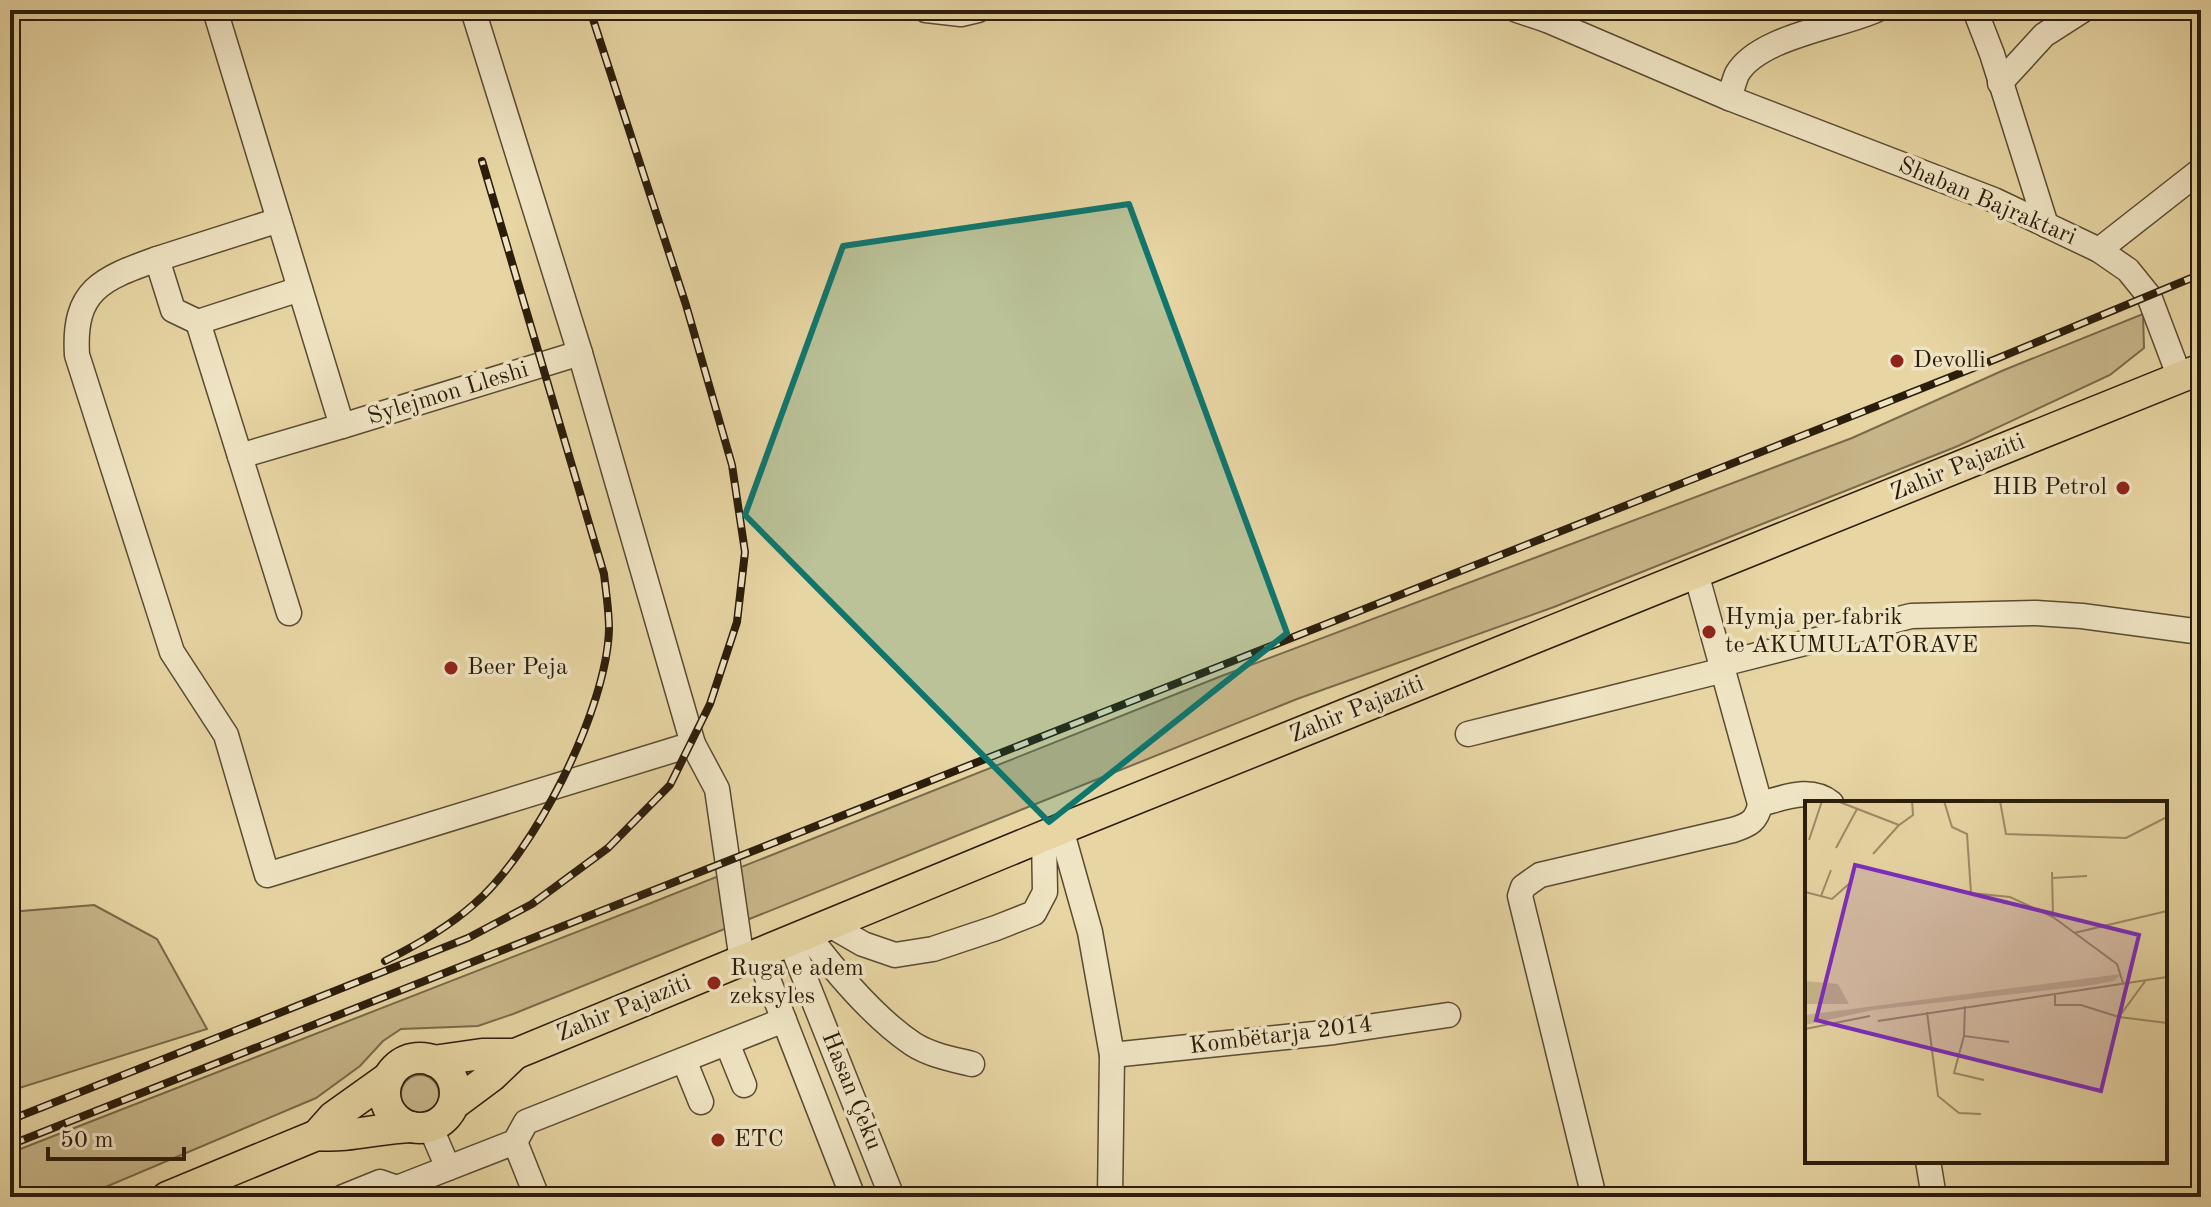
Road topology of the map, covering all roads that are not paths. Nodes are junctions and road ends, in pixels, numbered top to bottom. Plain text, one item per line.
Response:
1 (215, 10) edge
2 (473, 10) edge
3 (926, 10) edge
4 (978, 10) edge
5 (1517, 10) edge
6 (1876, 10) edge
7 (1975, 10) edge
8 (2083, 10) edge
9 (1545, 15) edge
10 (2000, 83) junction
11 (1729, 98) junction
12 (2201, 170) edge
13 (279, 220) junction
14 (2046, 225) junction
15 (2099, 250) junction
16 (157, 259) junction
17 (300, 289) junction
18 (198, 322) junction
19 (580, 353) junction
20 (2190, 374) edge
21 (342, 426) junction
22 (240, 456) junction
23 (1696, 573) junction
24 (289, 613) dead end
25 (2201, 632) edge
26 (1723, 667) junction
27 (1468, 734) dead end
28 (693, 744) junction
29 (1829, 801) edge
30 (1760, 804) junction
31 (1052, 833) junction
32 (809, 933) junction
33 (750, 958) junction
34 (1448, 1015) dead end
35 (784, 1020) junction
36 (727, 1043) junction
37 (515, 1054) junction
38 (1112, 1055) junction
39 (684, 1060) junction
40 (433, 1061) junction
41 (972, 1064) dead end
42 (389, 1077) junction
43 (744, 1085) dead end
44 (701, 1102) dead end
45 (453, 1105) junction
46 (421, 1126) junction
47 (317, 1135) junction
48 (515, 1142) junction
49 (1928, 1163) edge
50 (448, 1168) junction
51 (399, 1193) edge
52 (167, 1197) edge
53 (343, 1197) edge
54 (537, 1197) edge
55 (853, 1197) edge
56 (892, 1197) edge
57 (1110, 1197) edge
58 (1594, 1197) edge
59 (1934, 1197) edge

1 - 13 street, Sylejmon Lleshi
2 - 19 street
3 - 4 street
5 - 9 street, Shaban Bajraktari
6 - 11 street
7 - 10 street
8 - 10 street
9 - 11 street, Shaban Bajraktari
10 - 14 street
11 - 14 street, Shaban Bajraktari
12 - 15 street
13 - 16 street
13 - 17 street, Sylejmon Lleshi
14 - 15 street, Shaban Bajraktari
15 - 20 street, Shaban Bajraktari
16 - 18 street
16 - 28 street
17 - 18 street
17 - 21 street, Sylejmon Lleshi
18 - 22 street
19 - 21 street, Sylejmon Lleshi
19 - 28 street
20 - 23 main road, Zahir Pajaziti
21 - 22 street
22 - 24 street
23 - 26 street
23 - 31 main road, Zahir Pajaziti
25 - 26 street
26 - 27 street
26 - 30 street
28 - 33 street
29 - 30 street
30 - 58 street
31 - 32 main road, Zahir Pajaziti
31 - 32 street
31 - 38 street
32 - 33 main road, Zahir Pajaziti
32 - 41 street
32 - 56 street, Hasan Çeku
33 - 35 street
33 - 37 main road, Zahir Pajaziti
34 - 38 street, Kombëtarja 2014
35 - 36 street
35 - 55 street
36 - 39 street
36 - 43 street
37 - 40 main road, Zahir Pajaziti
37 - 45 main road, Zahir Pajaziti
38 - 57 street
39 - 44 street
39 - 48 street
40 - 42 main road
40 - 45 main road
42 - 46 main road
42 - 47 main road
45 - 46 main road
46 - 47 main road
46 - 50 street
47 - 52 main road
48 - 50 street
48 - 54 street
49 - 59 street
50 - 51 street
51 - 53 street

